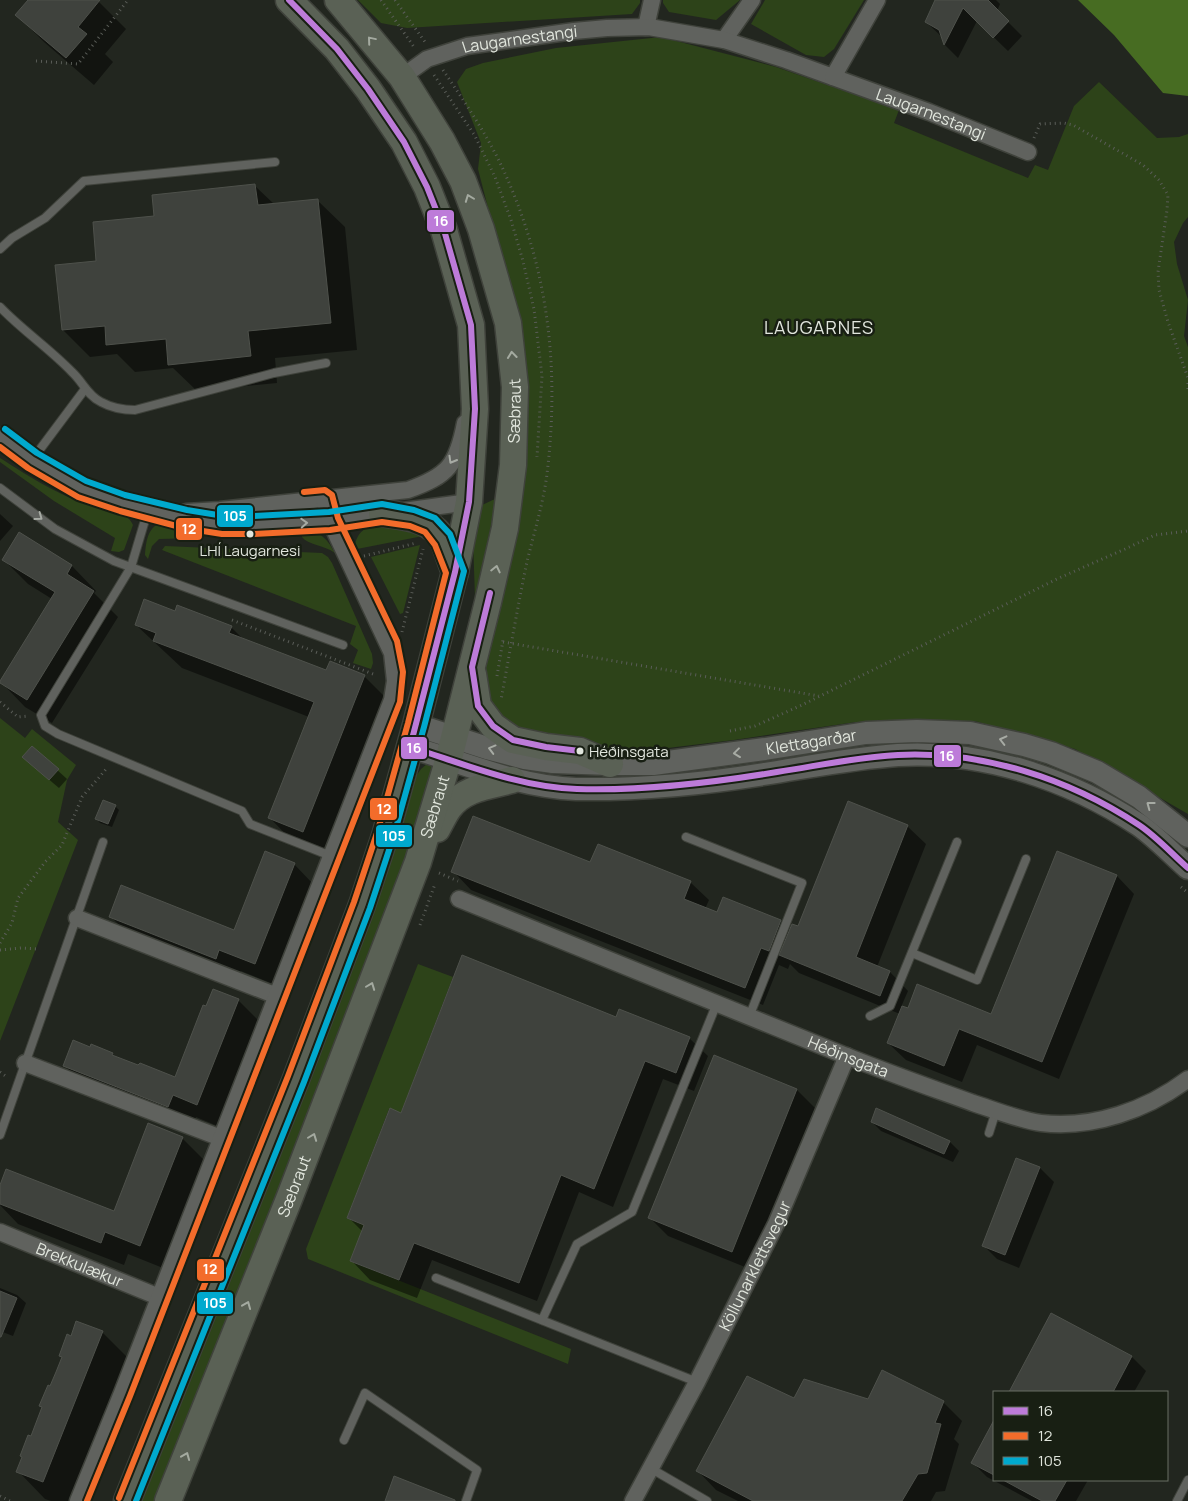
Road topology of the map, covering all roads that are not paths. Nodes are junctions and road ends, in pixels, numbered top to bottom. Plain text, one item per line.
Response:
1 (289, 0) edge
2 (338, 0) edge
3 (652, 0) edge
4 (752, 0) edge
5 (878, 0) edge
6 (646, 27) junction
7 (724, 40) junction
8 (402, 77) junction
9 (833, 77) junction
10 (1028, 152) road end
11 (275, 162) dead end
12 (0, 249) edge
13 (0, 306) edge
14 (326, 363) dead end
15 (474, 380) junction
16 (85, 390) junction
17 (0, 436) edge
18 (32, 460) junction
19 (512, 473) junction
20 (0, 488) edge
21 (324, 498) junction
22 (469, 502) junction
23 (153, 511) junction
24 (382, 513) junction
25 (330, 521) junction
26 (131, 567) junction
27 (455, 572) junction
28 (343, 645) dead end
29 (472, 667) junction
30 (413, 736) junction
31 (451, 747) junction
32 (610, 764) junction
33 (512, 780) junction
34 (686, 836) dead end
35 (1188, 836) edge
36 (103, 842) dead end
37 (957, 842) dead end
38 (331, 856) junction
39 (1026, 859) dead end
40 (418, 862) junction
41 (1183, 876) edge
42 (459, 899) dead end
43 (76, 918) junction
44 (912, 953) junction
45 (277, 996) junction
46 (716, 1003) junction
47 (870, 1016) dead end
48 (749, 1017) junction
49 (847, 1056) junction
50 (25, 1063) junction
51 (1188, 1079) edge
52 (996, 1110) junction
53 (989, 1133) dead end
54 (0, 1135) edge
55 (221, 1138) junction
56 (0, 1232) edge
57 (436, 1278) dead end
58 (159, 1297) junction
59 (542, 1320) junction
60 (697, 1382) junction
61 (344, 1440) dead end
62 (650, 1468) junction
63 (1188, 1480) edge
64 (78, 1501) edge
65 (127, 1501) edge
66 (168, 1501) edge
67 (466, 1501) edge
68 (632, 1501) edge
69 (706, 1501) edge
70 (1177, 1501) edge

1 - 15 main road
8 -> 2 main road, Sæbraut
3 - 6 street
4 - 7 street
5 - 9 street
6 - 7 street, Laugarnestangi
6 - 8 street, Laugarnestangi
7 - 9 street, Laugarnestangi
19 -> 8 main road, Sæbraut
9 - 10 street, Laugarnestangi
11 - 12 lane
13 - 16 lane
14 - 16 lane
15 -> 21 street
15 - 22 main road
16 - 18 lane
17 - 18 street
18 - 23 street
19 - 22 main road
29 -> 19 main road, Sæbraut
20 -> 26 lane
21 - 23 street
21 - 25 street
22 - 24 street
22 - 27 main road
23 -> 25 street
23 - 26 lane
24 - 25 street
24 - 27 main road
25 - 38 street
26 - 28 lane
26 - 38 lane
27 - 30 main road
29 - 31 main road, Sæbraut
29 - 32 main road
30 - 31 main road, Klettagarðar
30 - 65 main road
32 -> 31 main road, Klettagarðar
31 - 33 main road, Klettagarðar
31 - 40 main road, Sæbraut
35 -> 32 main road, Klettagarðar
33 - 40 main road
33 - 41 main road, Klettagarðar
34 - 48 lane
36 - 43 lane
37 - 44 lane
38 - 45 street
39 - 44 lane
66 -> 40 main road, Sæbraut
42 - 46 street, Héðinsgata
43 - 45 street
43 - 50 lane
44 - 47 lane
45 - 55 street
46 - 48 street, Héðinsgata
46 - 59 lane
48 - 49 street, Héðinsgata
49 - 52 street, Héðinsgata
49 - 60 street, Köllunarklettsvegur
50 - 54 lane
50 - 55 street
51 - 52 street, Héðinsgata
52 - 53 lane
55 - 58 street
56 - 58 street, Brekkulækur
57 - 59 lane
58 - 64 street
59 - 60 lane
60 - 62 street, Köllunarklettsvegur
61 - 67 lane
62 - 68 street, Köllunarklettsvegur
62 - 69 lane
63 - 70 lane

